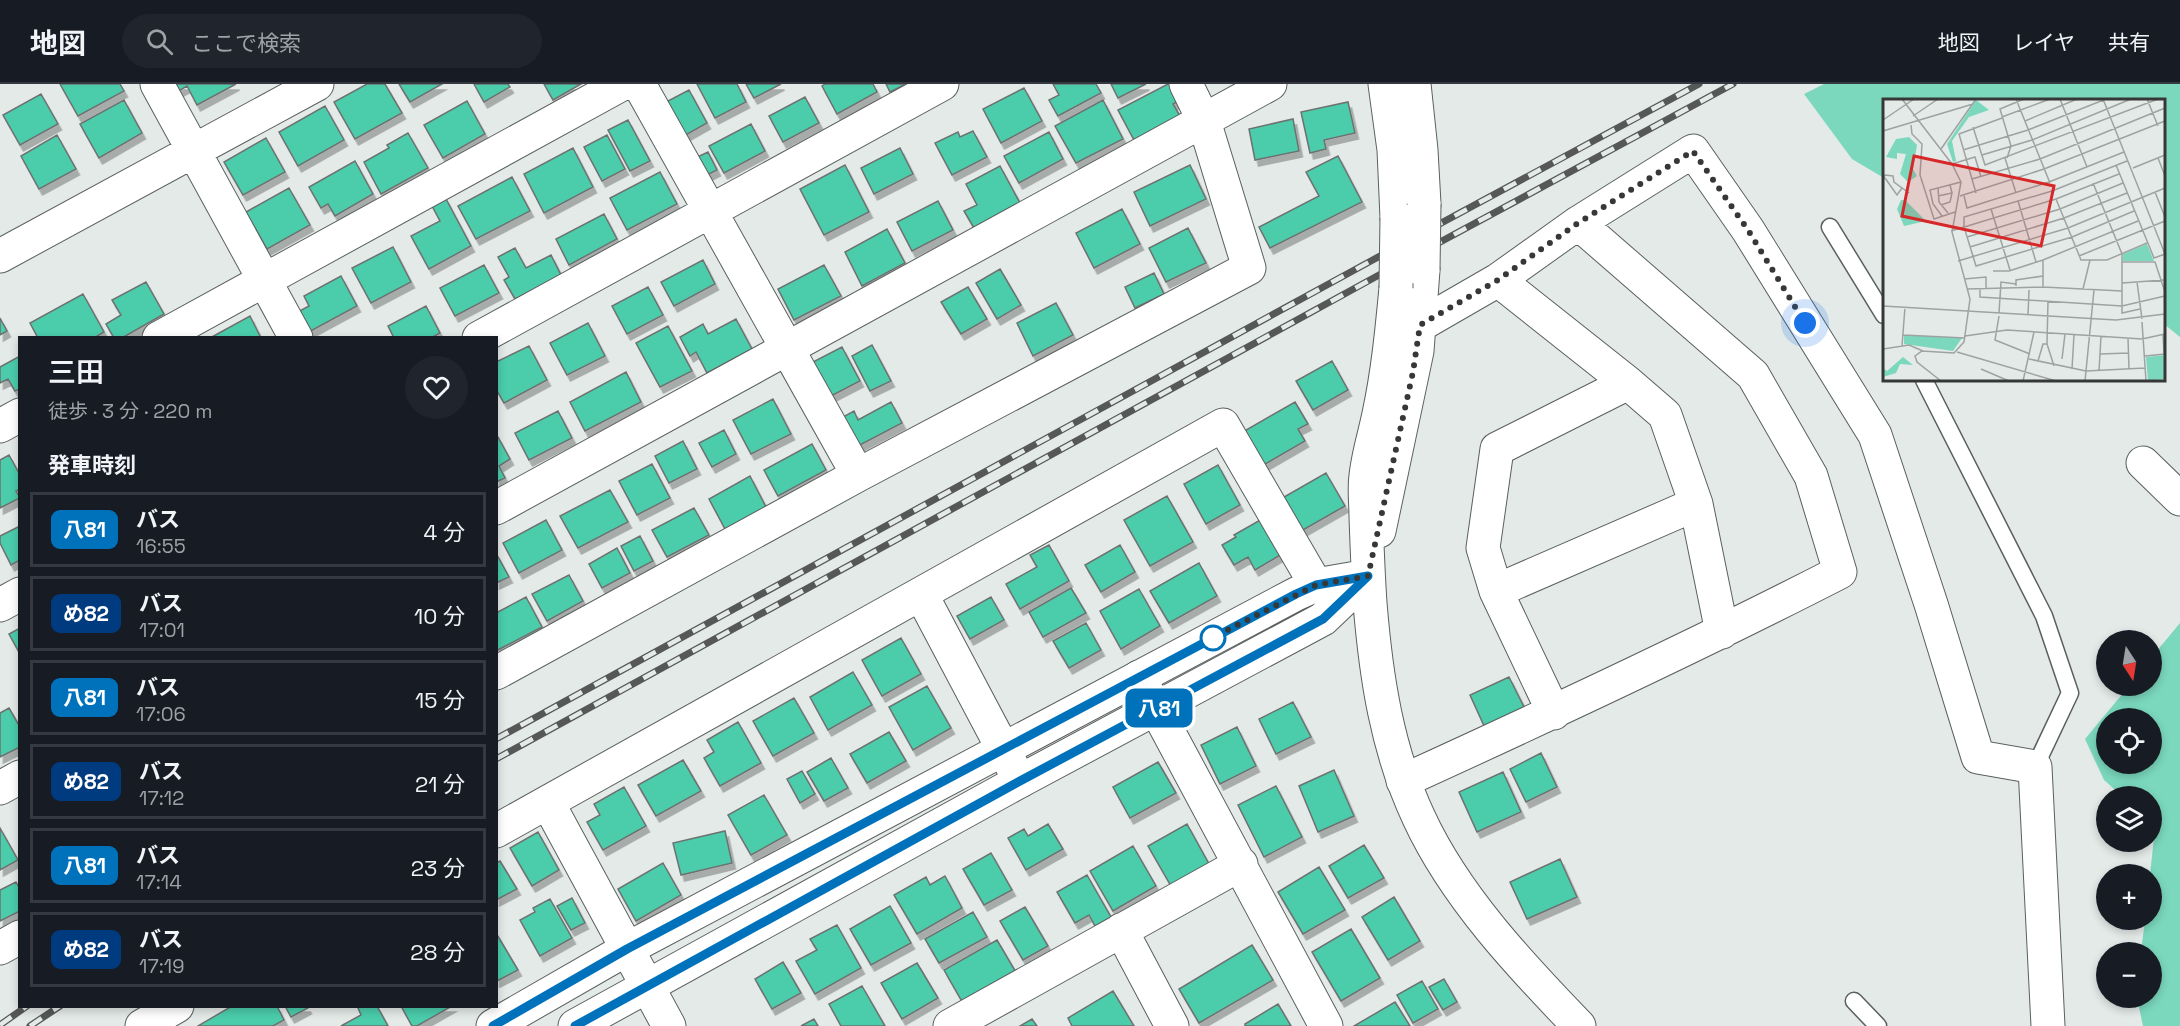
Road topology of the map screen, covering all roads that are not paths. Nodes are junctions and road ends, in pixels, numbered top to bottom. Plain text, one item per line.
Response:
1 (157, 84) edge
2 (317, 84) edge
3 (622, 84) edge
4 (639, 84) edge
5 (942, 84) edge
6 (1186, 84) edge
7 (1270, 84) edge
8 (1385, 84) edge
9 (1414, 84) edge
10 (1204, 121) junction
11 (194, 151) junction
12 (710, 211) junction
13 (1411, 211) junction
14 (1578, 223) junction
15 (1830, 227) dead end
16 (0, 256) edge
17 (264, 279) junction
18 (1498, 280) junction
19 (1883, 313) edge
20 (1406, 325) junction
21 (163, 336) edge
22 (295, 336) edge
23 (483, 336) edge
24 (787, 348) junction
25 (1925, 381) edge
26 (1628, 383) junction
27 (18, 416) edge
28 (0, 426) edge
29 (2143, 463) dead end
30 (858, 475) junction
31 (2180, 499) edge
32 (1696, 504) junction
33 (498, 507) edge
34 (1368, 576) junction
35 (1316, 585) junction
36 (1496, 591) junction
37 (921, 594) junction
38 (18, 595) edge
39 (0, 605) edge
40 (1722, 632) junction
41 (498, 672) edge
42 (1139, 676) junction
43 (1156, 709) junction
44 (1554, 713) junction
45 (1003, 749) junction
46 (2035, 767) junction
47 (18, 778) edge
48 (1020, 781) junction
49 (1404, 781) junction
50 (0, 788) edge
51 (548, 803) junction
52 (498, 830) edge
53 (816, 848) junction
54 (1241, 864) junction
55 (836, 882) junction
56 (1121, 930) junction
57 (627, 949) junction
58 (646, 985) junction
59 (1854, 1000) dead end
60 (174, 1008) edge
61 (142, 1026) edge
62 (493, 1026) edge
63 (575, 1026) edge
64 (669, 1026) edge
65 (950, 1026) edge
66 (1172, 1026) edge
67 (1326, 1026) edge
68 (1579, 1026) edge
69 (1878, 1026) edge
70 (2048, 1026) edge

1 - 11 street
2 - 11 street
3 - 17 street
4 - 12 street
5 - 12 street
6 - 10 street
7 - 10 street
8 - 13 street
9 - 13 street
10 - 24 street
10 - 30 street
11 - 16 street
11 - 17 street
12 - 23 street
12 - 24 street
13 - 20 street, bridge
13 - 20 street, bridge
14 - 18 street
14 - 40 street
14 - 46 street
15 - 19 lane
17 - 21 street
17 - 22 street
18 - 20 street
18 - 26 street
20 - 34 street
24 - 30 street
24 - 33 street
25 - 46 lane
26 - 32 street
26 - 36 street
27 - 28 street
29 - 31 street
30 - 41 street
32 - 36 street
32 - 40 street
34 - 35 street
34 - 43 street
34 - 49 street
35 - 37 street
35 - 42 street
36 - 44 street
37 - 45 street
37 - 51 street
38 - 39 street
40 - 44 street
42 - 43 street
42 - 45 street
43 - 48 street
43 - 54 street
44 - 49 street
45 - 48 street
45 - 53 street
46 - 70 street
47 - 50 street
48 - 55 street
49 - 68 street
51 - 52 street
51 - 57 street
53 - 55 street
53 - 57 street
54 - 56 street
54 - 67 street
55 - 58 street
56 - 65 street
56 - 66 street
57 - 58 street
57 - 62 street
58 - 63 street
58 - 64 street
59 - 69 lane
60 - 61 street

